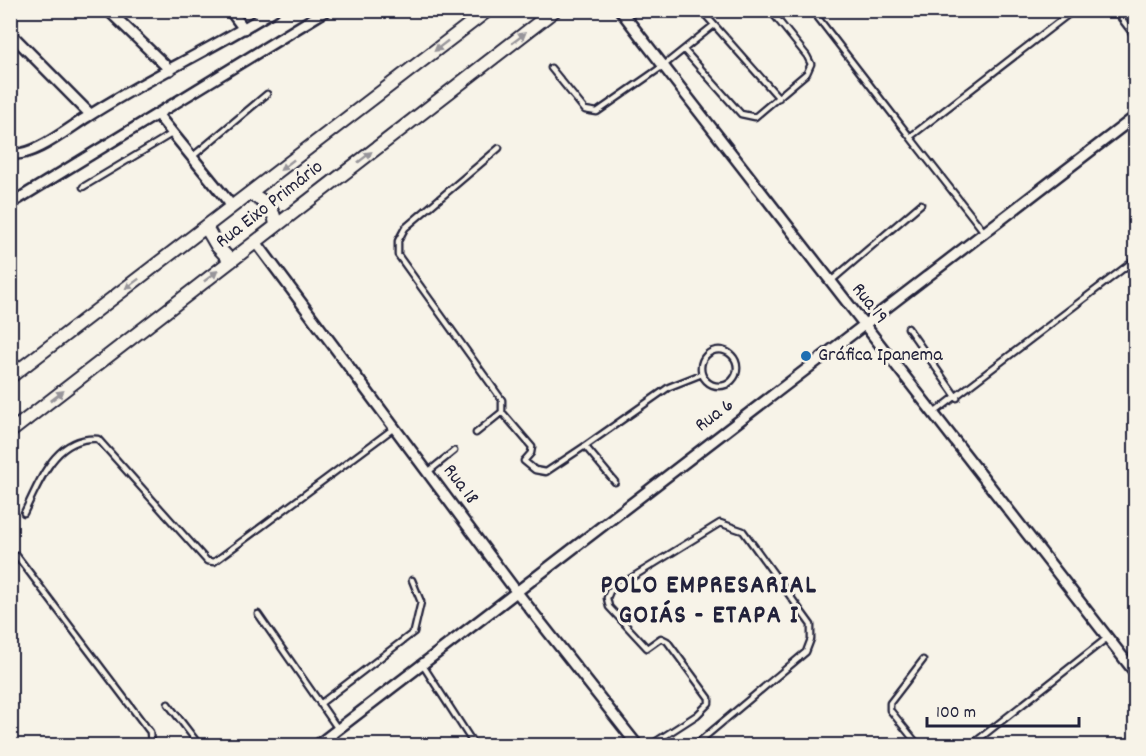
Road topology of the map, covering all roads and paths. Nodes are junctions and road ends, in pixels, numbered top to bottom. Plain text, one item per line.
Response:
1 (108, 10) edge
2 (230, 10) edge
3 (274, 10) edge
4 (327, 10) edge
5 (488, 10) edge
6 (555, 10) edge
7 (620, 10) edge
8 (701, 10) edge
9 (770, 10) edge
10 (812, 10) edge
11 (1074, 10) edge
12 (1115, 10) edge
13 (714, 25) junction
14 (244, 29) junction
15 (10, 33) edge
16 (1136, 38) edge
17 (684, 50) junction
18 (663, 66) junction
19 (551, 68) dead end
20 (170, 70) junction
21 (267, 94) dead end
22 (779, 98) junction
23 (90, 114) junction
24 (157, 114) junction
25 (1136, 116) edge
26 (173, 133) junction
27 (910, 137) junction
28 (498, 148) dead end
29 (11, 154) edge
30 (192, 157) junction
31 (83, 187) dead end
32 (250, 194) junction
33 (10, 204) edge
34 (921, 204) dead end
35 (232, 207) junction
36 (276, 225) junction
37 (206, 227) junction
38 (985, 233) junction
39 (256, 242) junction
40 (1136, 259) edge
41 (231, 261) junction
42 (829, 283) junction
43 (862, 326) junction
44 (908, 328) dead end
45 (702, 374) junction
46 (10, 377) edge
47 (957, 398) junction
48 (502, 412) junction
49 (932, 415) junction
50 (394, 428) junction
51 (10, 432) edge
52 (476, 433) dead end
53 (585, 446) junction
54 (454, 451) dead end
55 (428, 472) junction
56 (615, 482) dead end
57 (24, 513) dead end
58 (10, 557) edge
59 (412, 580) dead end
60 (516, 591) junction
61 (258, 614) dead end
62 (1107, 638) junction
63 (923, 660) dead end
64 (422, 664) junction
65 (1136, 674) edge
66 (168, 704) dead end
67 (321, 704) junction
68 (334, 731) junction
69 (151, 746) edge
70 (200, 746) edge
71 (316, 746) edge
72 (340, 746) edge
73 (475, 746) edge
74 (639, 746) edge
75 (649, 746) edge
76 (694, 746) edge
77 (919, 746) edge
78 (970, 746) edge

1 - 20 street
2 - 14 street
3 - 14 street
4 - 24 street
5 -> 32 street, Rua Eixo Primário
36 -> 6 street, Rua Eixo Primário
7 - 18 street, Rua 19
8 - 13 lane
9 - 22 lane
10 - 27 lane
11 - 27 lane
12 - 16 lane
13 - 17 lane
13 - 22 lane
14 - 20 street
15 - 23 street
17 - 18 lane
17 - 22 lane
18 - 19 lane
18 - 42 street, Rua 19
20 - 23 street
21 - 30 lane
23 - 29 street
24 - 26 street
24 - 33 street
25 - 38 street, Rua 6
26 - 30 street
26 - 31 lane
27 - 38 lane
28 - 48 lane
30 - 35 street
32 - 35 street, Rua Eixo Primário
32 - 36 street
34 - 42 lane
35 - 37 street, Rua Eixo Primário
36 - 39 street, Rua Eixo Primário
37 - 41 street
37 -> 46 street, Rua Eixo Primário
38 - 43 street, Rua 6
39 - 41 street, Rua Eixo Primário
39 - 50 street, Rua 18
40 - 47 lane
51 -> 41 street, Rua Eixo Primário
42 - 43 street, Rua 19
43 - 49 street, Rua 19
43 - 60 street, Rua 6
44 - 47 lane
45 - 45 lane
45 - 53 lane
47 - 49 lane
48 - 52 lane
48 - 53 lane
49 - 62 street, Rua 19
50 - 55 street, Rua 18
50 - 57 lane
53 - 56 lane
54 - 55 lane
55 - 60 street, Rua 18
58 - 69 lane
59 - 67 lane
60 - 64 street, Rua 6
60 - 74 street, Rua 18
61 - 67 lane
62 - 65 street, Rua 19
62 - 78 lane
63 - 77 lane
64 - 68 street, Rua 6
64 - 73 lane
66 - 70 lane
67 - 68 lane
68 - 71 street, Rua 6
68 - 72 lane
75 - 76 lane

